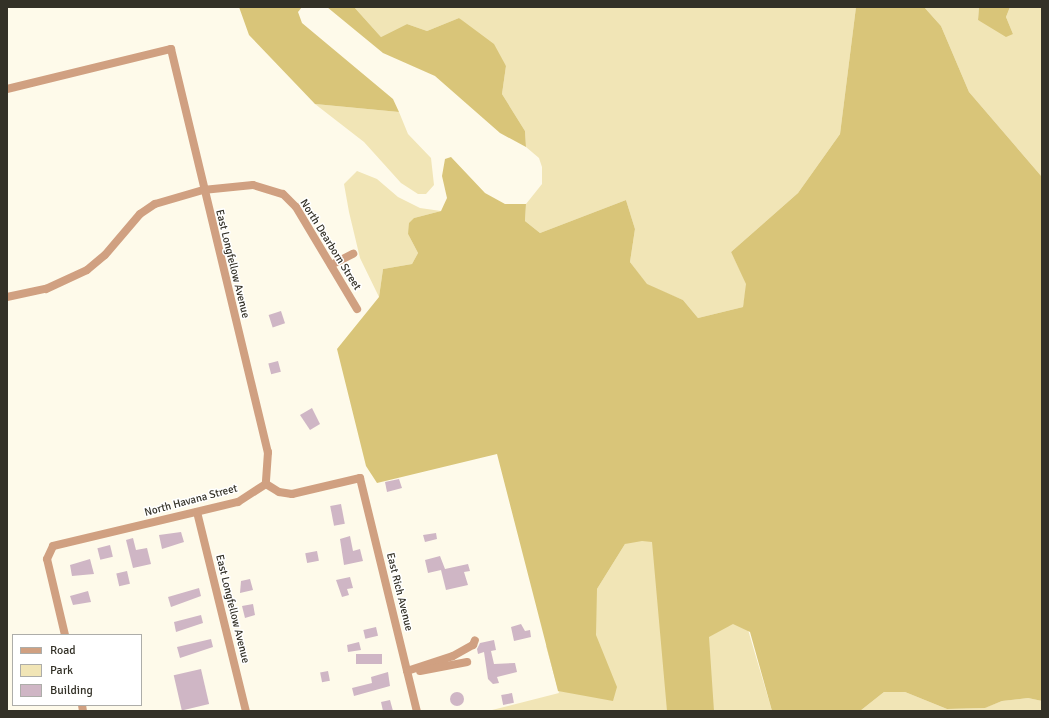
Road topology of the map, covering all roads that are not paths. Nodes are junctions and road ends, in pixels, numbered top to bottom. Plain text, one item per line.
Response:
1 (7, 89) edge
2 (203, 190) junction
3 (353, 254) dead end
4 (331, 266) junction
5 (7, 297) edge
6 (357, 309) dead end
7 (266, 484) junction
8 (197, 512) junction
9 (65, 634) edge
10 (475, 640) dead end
11 (467, 662) dead end
12 (407, 672) junction
13 (246, 711) edge
14 (416, 711) edge

1 - 2 street, East Longfellow Avenue
2 - 4 street, North Dearborn Street
2 - 5 street, North Dearborn Street
2 - 7 street, East Longfellow Avenue
3 - 4 street
4 - 6 street, North Dearborn Street
7 - 8 street, North Havana Street
7 - 12 street, East Rich Avenue
8 - 9 street, North Havana Street
8 - 13 street, East Longfellow Avenue
10 - 12 street
11 - 12 street
12 - 14 street, East Rich Avenue

